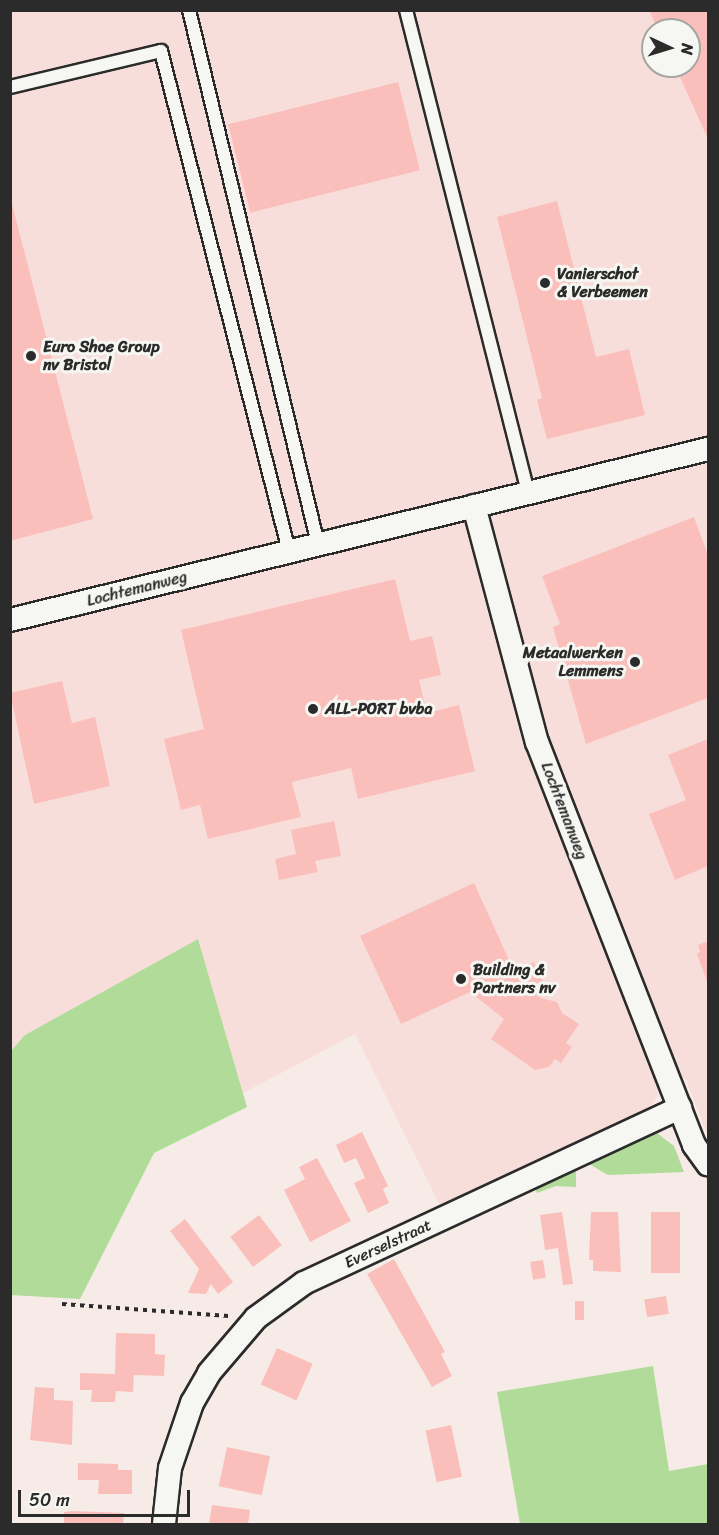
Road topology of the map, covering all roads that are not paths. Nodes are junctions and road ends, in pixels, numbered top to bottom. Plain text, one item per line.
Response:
1 (189, 10) edge
2 (406, 10) edge
3 (10, 87) edge
4 (708, 449) edge
5 (528, 493) junction
6 (474, 506) junction
7 (318, 544) junction
8 (289, 551) junction
9 (10, 620) edge
10 (680, 1108) junction
11 (708, 1164) edge
12 (164, 1524) edge

1 - 7 lane
2 - 5 lane
3 - 8 lane
4 - 5 street, Lochtemanweg
5 - 6 street, Lochtemanweg
6 - 7 street, Lochtemanweg
6 - 10 street, Lochtemanweg
7 - 8 street, Lochtemanweg
8 - 9 street, Lochtemanweg
10 - 11 street
10 - 12 street, Everselstraat

